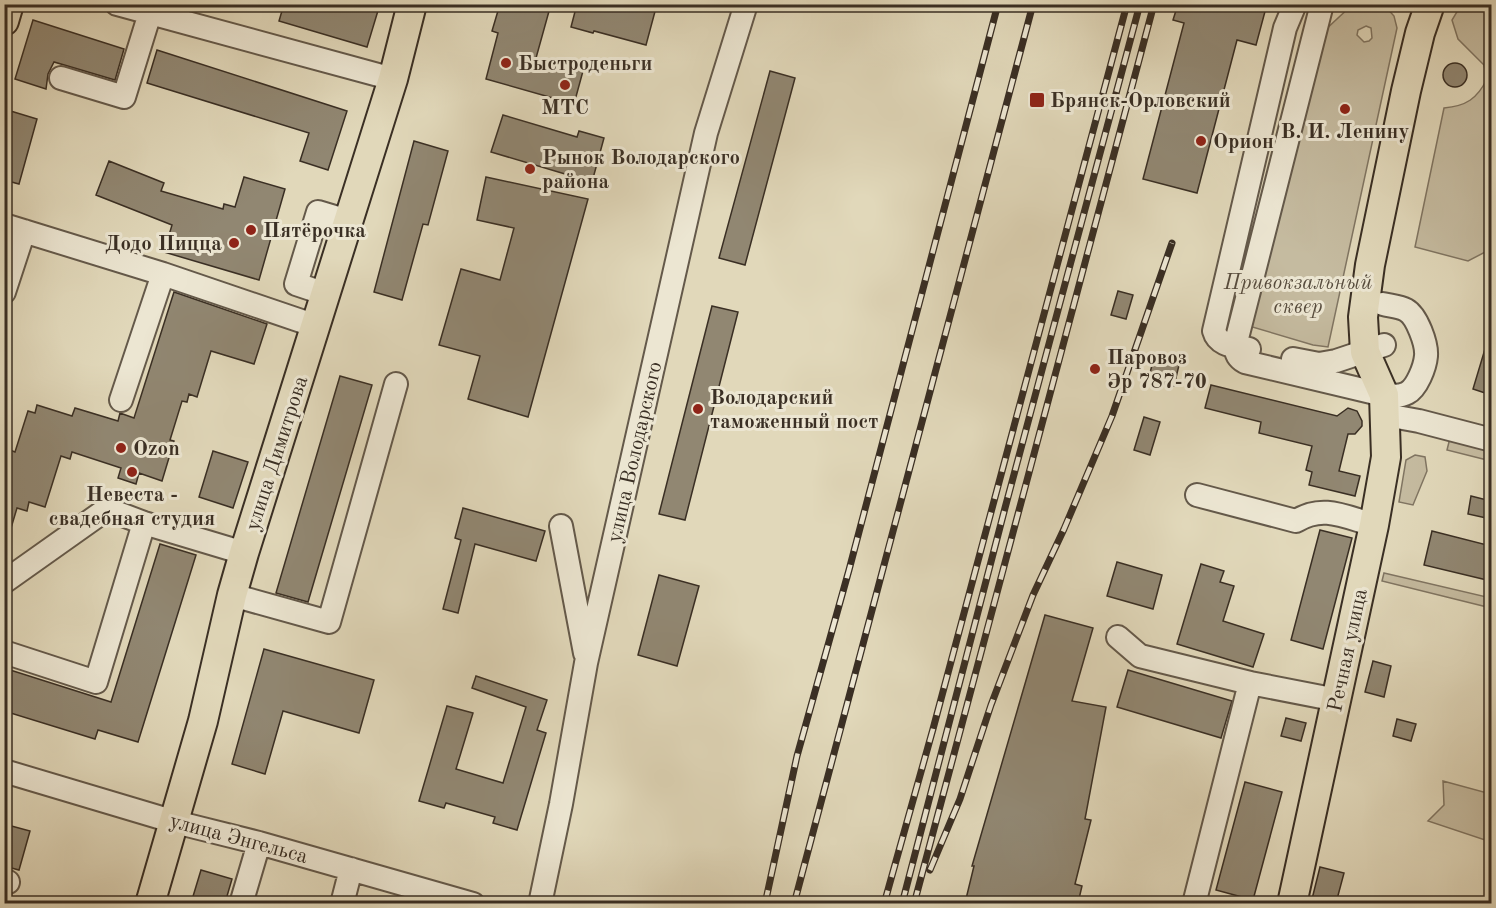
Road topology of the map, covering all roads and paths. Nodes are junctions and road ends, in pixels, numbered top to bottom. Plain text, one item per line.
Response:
1 (9, 4) edge
2 (117, 4) edge
3 (412, 4) edge
4 (746, 4) edge
5 (1295, 4) edge
6 (1322, 4) edge
7 (1430, 4) edge
8 (1449, 4) edge
9 (150, 13) junction
10 (4, 21) edge
11 (61, 78) dead end
12 (393, 79) junction
13 (14, 228) edge
14 (163, 274) junction
15 (4, 292) edge
16 (1383, 304) junction
17 (316, 326) junction
18 (1235, 346) junction
19 (1374, 348) junction
20 (396, 384) dead end
21 (121, 400) dead end
22 (1385, 405) junction
23 (1491, 440) edge
24 (1197, 495) dead end
25 (144, 523) junction
26 (1374, 525) junction
27 (561, 526) dead end
28 (244, 553) junction
29 (4, 582) edge
30 (232, 595) junction
31 (1118, 637) dead end
32 (4, 652) edge
33 (586, 663) junction
34 (1250, 683) junction
35 (1337, 700) junction
36 (4, 771) edge
37 (175, 822) junction
38 (259, 843) junction
39 (351, 868) junction
40 (150, 903) edge
41 (241, 903) edge
42 (342, 903) edge
43 (473, 903) edge
44 (540, 903) edge
45 (1194, 903) edge
46 (1292, 903) edge

1 - 10 main road
2 - 9 street
3 - 12 main road, улица Димитрова
4 - 33 street, улица Володарского
5 - 18 street
6 - 18 street
7 - 19 main road, Речная улица
8 - 16 main road, Речная улица
9 - 11 street
9 - 12 street
12 - 17 main road, улица Димитрова
13 - 14 street
13 - 15 street
14 - 17 street
14 - 21 street
16 - 19 main road, Речная улица
16 - 22 street
17 - 28 main road, улица Димитрова
18 - 19 street
18 - 22 street
19 - 22 main road, Речная улица
20 - 30 street
22 - 23 street
22 - 26 main road, Речная улица
24 - 26 street
25 - 28 street
25 - 29 street
25 - 32 street
26 - 35 main road, Речная улица
27 - 33 street
28 - 30 main road, улица Димитрова
30 - 37 main road, улица Димитрова
31 - 34 street
33 - 44 street, улица Володарского
34 - 35 street
34 - 45 street
35 - 46 main road, Речная улица
36 - 37 street, улица Энгельса
37 - 38 street, улица Энгельса
37 - 40 main road, улица Димитрова
38 - 39 street, улица Энгельса
38 - 41 street
39 - 42 street
39 - 43 street, улица Энгельса

